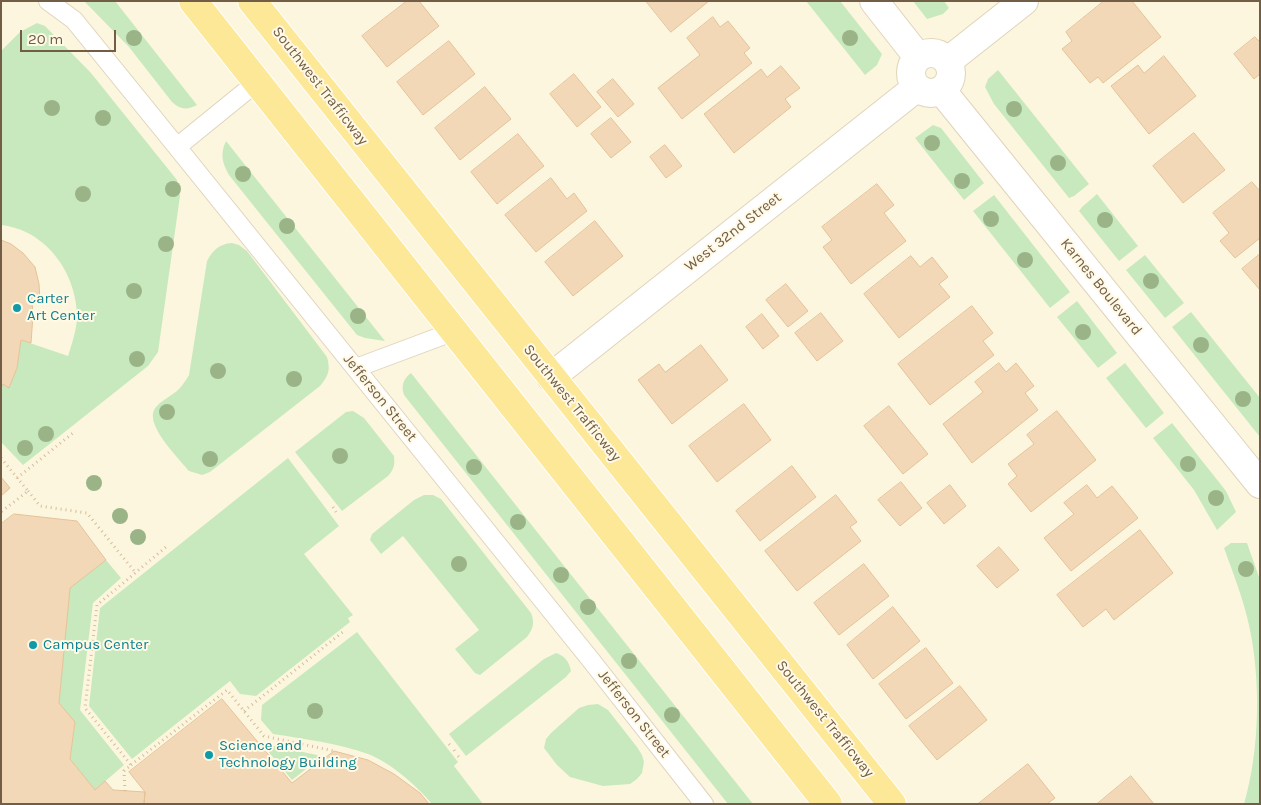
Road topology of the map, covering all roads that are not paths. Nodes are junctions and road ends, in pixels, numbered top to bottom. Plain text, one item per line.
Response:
1 (48, 1) edge
2 (193, 1) edge
3 (252, 1) edge
4 (874, 1) edge
5 (1024, 1) edge
6 (918, 57) junction
7 (948, 61) junction
8 (257, 82) junction
9 (929, 89) junction
10 (177, 147) junction
11 (455, 331) junction
12 (356, 368) junction
13 (551, 377) junction
14 (1260, 484) edge
15 (704, 804) edge
16 (828, 804) edge
17 (892, 804) edge

1 - 10 lane, Jefferson Street
2 - 8 main road
3 - 13 main road, Southwest Trafficway
4 - 6 street
5 - 7 street
6 - 7 street
6 - 9 street
7 - 9 street
8 - 10 lane
8 - 11 main road
9 - 13 street, West 32nd Street
9 - 14 street, Karnes Boulevard
10 - 12 lane, Jefferson Street
11 - 12 lane
11 - 16 main road
12 - 15 lane, Jefferson Street
13 - 17 main road, Southwest Trafficway

